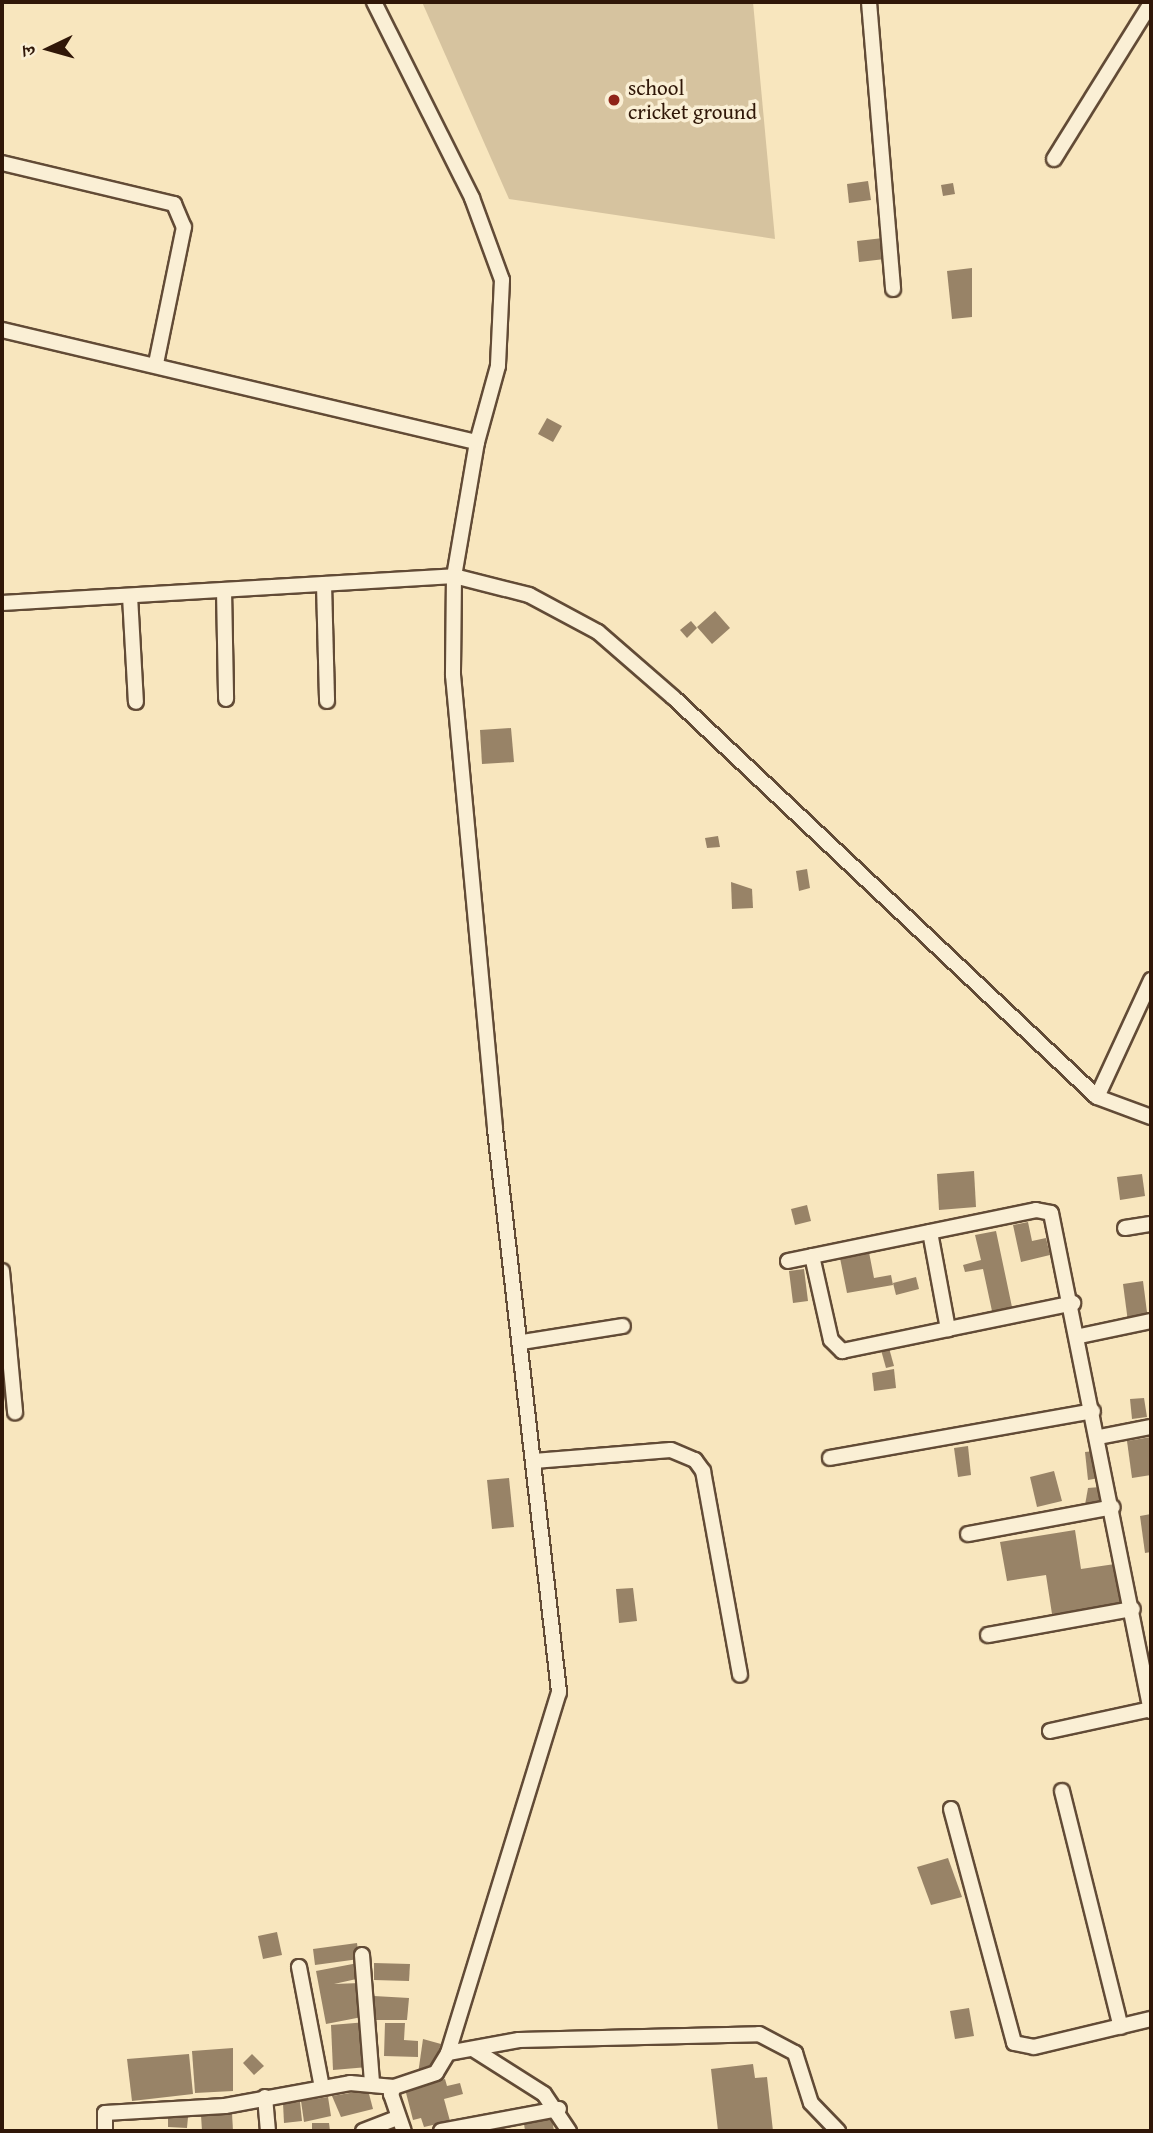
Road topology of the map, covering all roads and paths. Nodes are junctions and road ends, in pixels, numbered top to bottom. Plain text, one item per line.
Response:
1 (374, 2) edge
2 (869, 2) edge
3 (1151, 3) edge
4 (1054, 159) dead end
5 (2, 163) edge
6 (893, 289) dead end
7 (2, 330) edge
8 (156, 364) junction
9 (477, 442) junction
10 (454, 576) junction
11 (324, 584) junction
12 (224, 590) junction
13 (130, 596) junction
14 (2, 603) edge
15 (226, 699) dead end
16 (327, 701) dead end
17 (136, 702) dead end
18 (1151, 980) edge
19 (1097, 1097) junction
20 (1151, 1117) edge
21 (1151, 1224) edge
22 (1125, 1228) dead end
23 (930, 1232) junction
24 (812, 1256) junction
25 (788, 1261) dead end
26 (2, 1271) edge
27 (1073, 1303) junction
28 (1151, 1321) edge
29 (623, 1326) dead end
30 (948, 1329) junction
31 (1080, 1336) junction
32 (522, 1342) junction
33 (6, 1365) edge
34 (1093, 1410) junction
35 (15, 1412) dead end
36 (1151, 1427) edge
37 (1099, 1437) junction
38 (830, 1458) dead end
39 (534, 1461) junction
40 (1113, 1507) junction
41 (968, 1534) dead end
42 (1133, 1609) junction
43 (989, 1635) dead end
44 (740, 1675) dead end
45 (1149, 1688) edge
46 (1151, 1710) edge
47 (1050, 1731) dead end
48 (1062, 1791) dead end
49 (951, 1809) dead end
50 (362, 1955) dead end
51 (299, 1967) dead end
52 (1151, 2019) edge
53 (1121, 2027) junction
54 (473, 2049) junction
55 (448, 2053) junction
56 (372, 2081) junction
57 (394, 2087) junction
58 (321, 2088) junction
59 (265, 2098) junction
60 (559, 2109) junction
61 (397, 2118) junction
62 (105, 2131) edge
63 (268, 2131) edge
64 (363, 2131) edge
65 (404, 2131) edge
66 (441, 2131) edge
67 (569, 2131) edge
68 (838, 2131) edge

1 - 9 street
2 - 6 street
3 - 4 street
5 - 8 street
7 - 8 street
8 - 9 street
9 - 10 street
10 - 11 street
10 - 19 street
10 - 32 street
11 - 12 street
11 - 16 street
12 - 13 street
12 - 15 street
13 - 14 street
13 - 17 street
18 - 19 street
19 - 20 street
21 - 22 street
23 - 24 street
23 - 27 street
23 - 30 street
24 - 25 street
24 - 30 street
26 - 33 street
27 - 30 street
27 - 31 street
28 - 31 street
29 - 32 street
31 - 34 street
32 - 39 street
33 - 35 street
34 - 37 street
34 - 38 street
36 - 37 street
37 - 40 street
39 - 44 street
39 - 55 street
40 - 41 street
40 - 42 street
42 - 43 street
42 - 45 street
45 - 46 street
46 - 47 street
48 - 53 street
49 - 53 street
50 - 56 street
51 - 58 street
52 - 53 street
54 - 55 street
54 - 60 street
54 - 68 street
55 - 57 street
56 - 57 street
56 - 58 street
57 - 61 street
58 - 59 street
59 - 62 street
59 - 63 street
60 - 66 street
60 - 67 street
61 - 64 street
61 - 65 street

